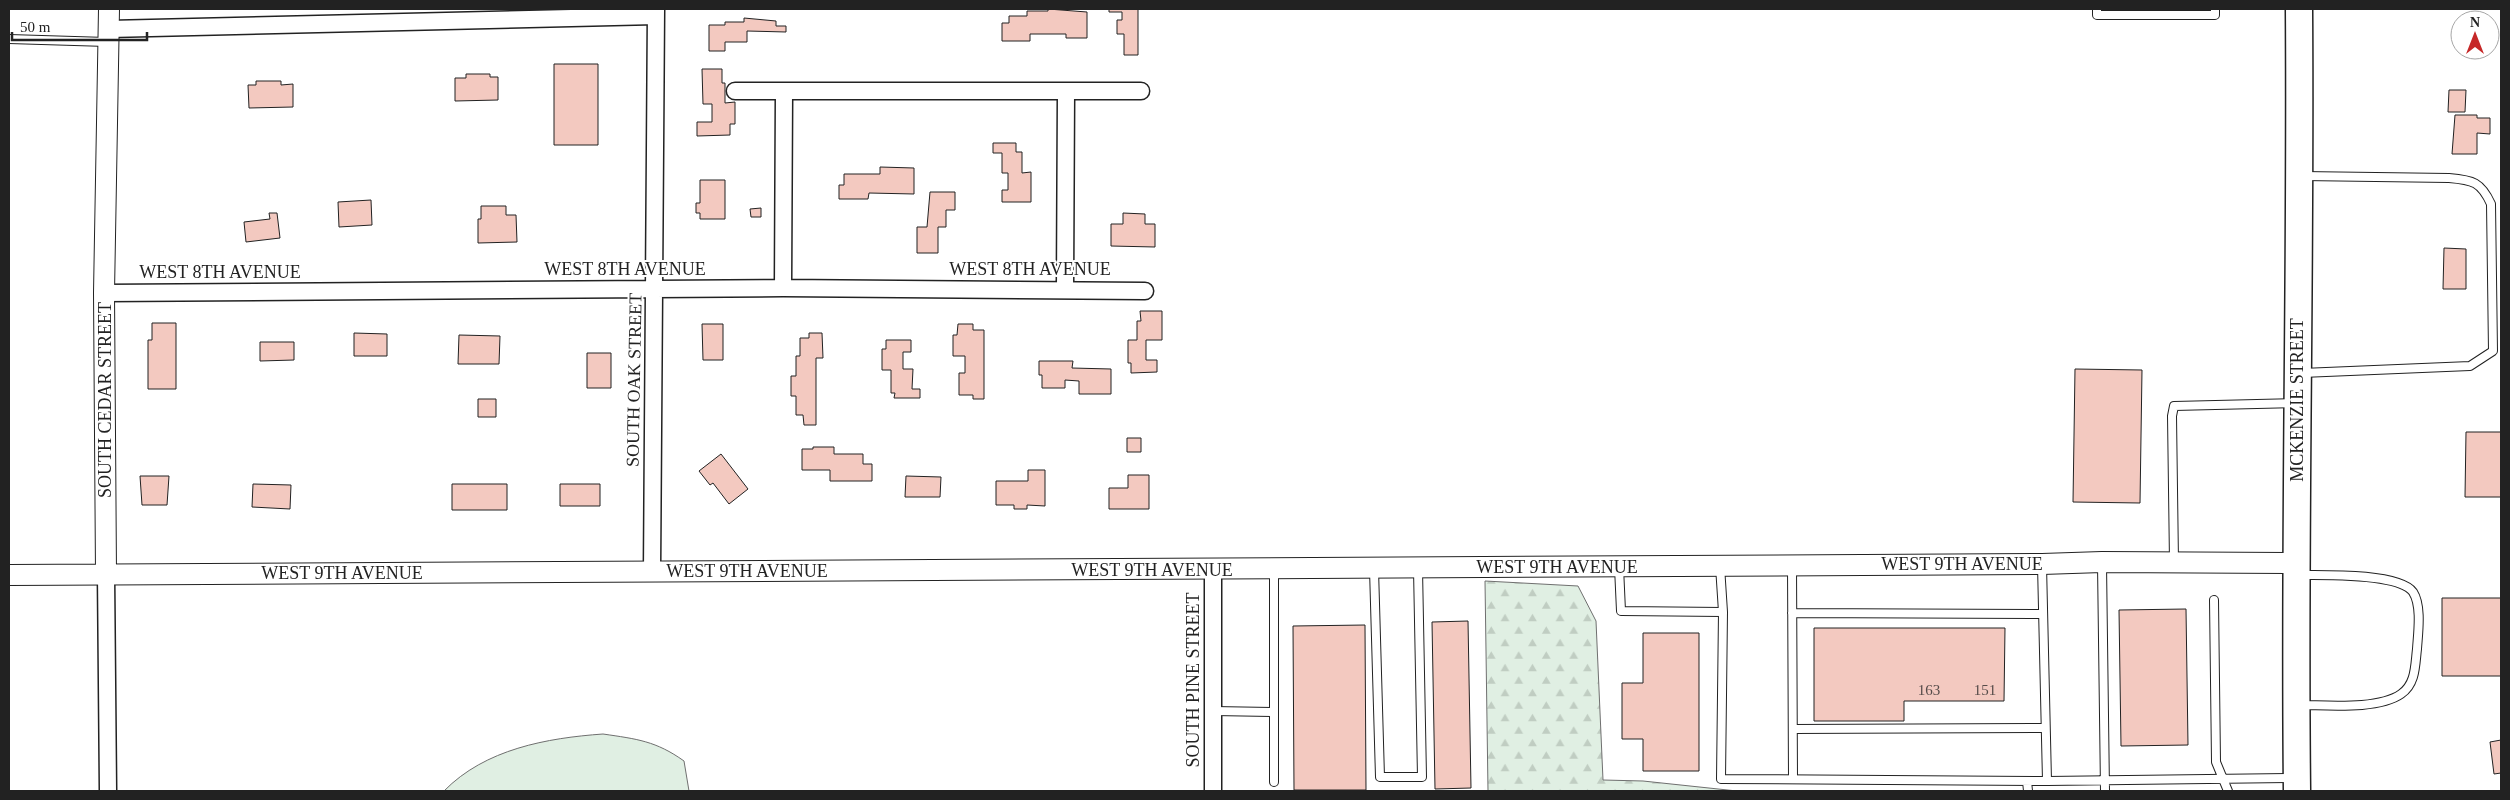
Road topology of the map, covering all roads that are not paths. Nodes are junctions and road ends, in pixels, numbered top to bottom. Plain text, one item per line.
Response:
1 (109, 9) edge
2 (2098, 9) edge
3 (2215, 9) edge
4 (2299, 9) edge
5 (656, 12) edge
6 (109, 36) junction
7 (9, 39) edge
8 (735, 91) dead end
9 (1140, 91) dead end
10 (784, 92) junction
11 (1066, 92) junction
12 (2300, 176) junction
13 (783, 288) junction
14 (655, 289) junction
15 (1065, 289) junction
16 (1146, 291) dead end
17 (104, 293) junction
18 (2297, 374) junction
19 (2297, 403) junction
20 (2102, 562) junction
21 (2042, 564) junction
22 (2174, 564) junction
23 (1619, 566) junction
24 (1720, 566) junction
25 (1792, 566) junction
26 (1418, 568) junction
27 (1274, 569) junction
28 (1374, 569) junction
29 (2296, 569) junction
30 (1213, 570) junction
31 (652, 572) junction
32 (106, 574) junction
33 (9, 575) edge
34 (2214, 600) dead end
35 (1723, 612) junction
36 (1792, 613) junction
37 (2042, 614) junction
38 (2295, 706) junction
39 (1213, 712) junction
40 (1274, 712) junction
41 (2045, 728) junction
42 (1793, 729) junction
43 (1794, 779) junction
44 (2105, 779) junction
45 (2224, 779) junction
46 (2028, 781) junction
47 (2047, 781) junction
48 (1274, 782) dead end
49 (2297, 785) edge
50 (108, 791) edge
51 (1213, 791) edge
52 (2028, 791) edge
53 (2105, 791) edge
54 (2228, 791) edge

1 - 6 street, SOUTH CEDAR STREET
2 - 3 lane
4 - 12 main road, MCKENZIE STREET
5 - 6 street
5 - 14 street, SOUTH OAK STREET
6 - 7 lane
6 - 17 street, SOUTH CEDAR STREET
8 - 10 street
9 - 11 street
10 - 11 street
10 - 13 street
11 - 15 street
12 - 18 main road, MCKENZIE STREET
12 - 18 lane
13 - 14 street, WEST 8TH AVENUE
13 - 15 street, WEST 8TH AVENUE
14 - 17 street, WEST 8TH AVENUE
14 - 31 street, SOUTH OAK STREET
15 - 16 street, WEST 8TH AVENUE
17 - 32 street, SOUTH CEDAR STREET
18 - 19 main road, MCKENZIE STREET
19 - 22 lane
19 - 29 main road, MCKENZIE STREET
20 - 21 street, WEST 9TH AVENUE
20 - 22 street, WEST 9TH AVENUE
20 - 44 lane
21 - 25 street, WEST 9TH AVENUE
21 - 37 lane
22 - 29 street, WEST 9TH AVENUE
23 - 24 street, WEST 9TH AVENUE
23 - 26 street, WEST 9TH AVENUE
23 - 35 lane
24 - 25 street, WEST 9TH AVENUE
24 - 35 lane
25 - 36 lane
26 - 28 street, WEST 9TH AVENUE
26 - 28 lane
27 - 28 street, WEST 9TH AVENUE
27 - 30 street, WEST 9TH AVENUE
27 - 40 lane
29 - 38 main road, MCKENZIE STREET
29 - 38 lane
30 - 31 street, WEST 9TH AVENUE
30 - 39 street, SOUTH PINE STREET
31 - 32 street, WEST 9TH AVENUE
32 - 33 street, WEST 9TH AVENUE
32 - 50 street, SOUTH CEDAR STREET
34 - 45 lane
35 - 43 lane
36 - 37 lane
36 - 42 lane
37 - 41 lane
38 - 49 main road, MCKENZIE STREET
39 - 40 lane
39 - 51 street, SOUTH PINE STREET
40 - 48 lane
41 - 42 lane
41 - 47 lane
42 - 43 lane
43 - 46 lane
44 - 45 lane
44 - 47 lane
44 - 53 lane
45 - 49 lane
45 - 54 lane
46 - 47 lane
46 - 52 lane

